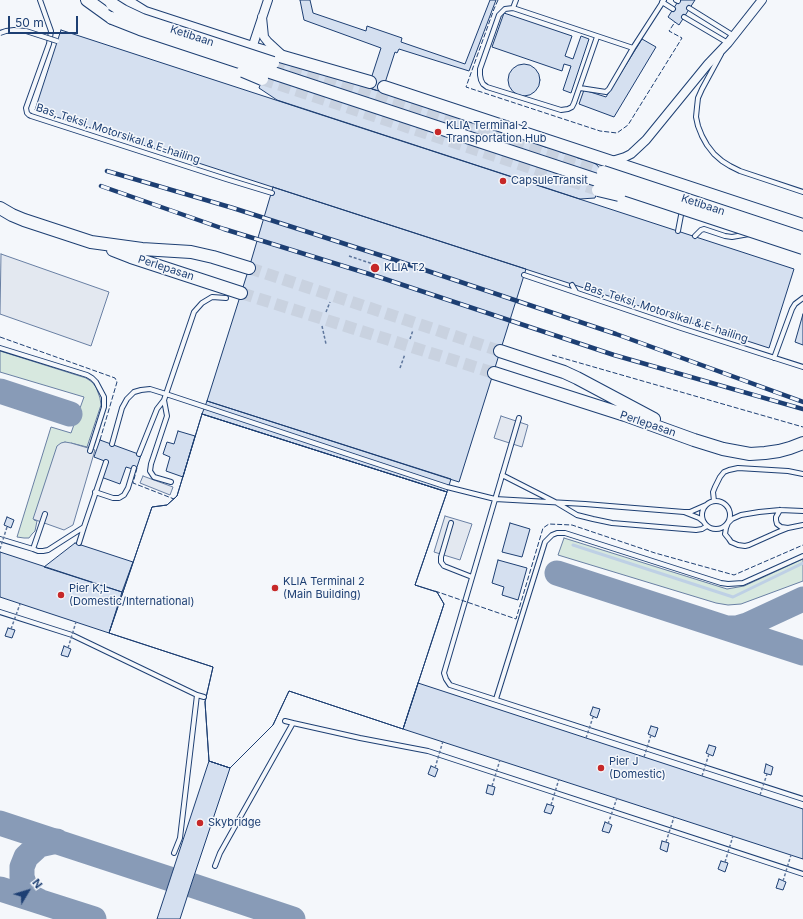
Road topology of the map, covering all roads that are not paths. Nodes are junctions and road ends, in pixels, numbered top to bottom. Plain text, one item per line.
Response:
1 (40, 0) edge
2 (87, 0) edge
3 (124, 0) edge
4 (268, 0) edge
5 (516, 0) edge
6 (762, 0) edge
7 (663, 1) edge
8 (110, 2) edge
9 (513, 8) junction
10 (689, 8) dead end
11 (673, 9) dead end
12 (262, 17) junction
13 (684, 17) dead end
14 (0, 33) edge
15 (185, 34) junction
16 (597, 36) junction
17 (734, 36) junction
18 (57, 41) dead end
19 (728, 43) junction
20 (252, 48) junction
21 (634, 48) junction
22 (266, 53) junction
23 (292, 60) junction
24 (274, 63) joint
25 (262, 79) tunnel mouth
26 (370, 82) dead end
27 (384, 87) dead end
28 (580, 88) junction
29 (610, 161) junction
30 (604, 172) tunnel mouth
31 (657, 177) junction
32 (598, 190) tunnel mouth
33 (803, 192) edge
34 (272, 193) dead end
35 (0, 208) edge
36 (719, 210) junction
37 (801, 226) edge
38 (789, 227) dead end
39 (678, 231) dead end
40 (695, 236) dead end
41 (803, 238) edge
42 (91, 242) junction
43 (803, 248) edge
44 (249, 268) tunnel mouth
45 (524, 275) dead end
46 (572, 285) dead end
47 (240, 293) tunnel mouth
48 (576, 293) junction
49 (226, 298) dead end
50 (803, 298) edge
51 (0, 348) edge
52 (500, 351) tunnel mouth
53 (774, 358) junction
54 (803, 367) edge
55 (494, 373) tunnel mouth
56 (166, 394) junction
57 (164, 400) junction
58 (519, 418) dead end
59 (694, 440) junction
60 (803, 442) edge
61 (112, 444) dead end
62 (90, 451) dead end
63 (139, 454) dead end
64 (106, 462) dead end
65 (134, 468) dead end
66 (803, 474) edge
67 (502, 475) junction
68 (171, 482) dead end
69 (96, 492) junction
70 (495, 499) junction
71 (714, 501) junction
72 (557, 503) junction
73 (706, 505) junction
74 (780, 510) junction
75 (803, 511) edge
76 (684, 512) junction
77 (45, 514) dead end
78 (451, 523) dead end
79 (728, 523) junction
80 (706, 524) junction
81 (803, 525) edge
82 (84, 527) junction
83 (788, 528) junction
84 (0, 538) edge
85 (79, 543) dead end
86 (33, 549) junction
87 (803, 556) edge
88 (472, 577) junction
89 (0, 612) edge
90 (198, 695) junction
91 (204, 697) dead end
92 (496, 699) junction
93 (286, 721) dead end
94 (293, 724) junction
95 (803, 799) edge
96 (174, 853) dead end
97 (215, 866) dead end
98 (803, 874) edge

1 - 34 lane, Bas, Teksi, Motorsikal & E-hailing
2 - 43 main road, bridge
3 - 20 main road
4 - 12 street
5 - 9 lane
6 - 17 street
7 - 11 lane
7 - 21 lane
8 - 15 main road, Ketibaan, bridge
9 - 16 lane
9 - 28 lane
10 - 17 lane
12 - 20 street
12 - 23 street
13 - 19 lane
14 - 18 lane, bridge
15 - 24 main road, Ketibaan, bridge
15 - 25 main road, bridge
16 - 21 lane
16 - 28 lane
17 - 19 street
19 - 29 street
19 - 33 lane
20 - 22 main road
21 - 28 lane
22 - 23 main road
22 - 24 lane
23 - 26 main road
27 - 29 main road
29 - 31 main road
30 - 36 main road, Ketibaan, bridge
31 - 37 main road
31 - 39 lane
32 - 36 main road, bridge
35 - 42 main road
36 - 41 main road, Ketibaan, bridge
38 - 40 lane
42 - 44 main road
42 - 47 main road, Perlepasan
45 - 48 lane, Bas, Teksi, Motorsikal & E-hailing
46 - 48 lane
48 - 53 lane, Bas, Teksi, Motorsikal & E-hailing
49 - 56 lane
50 - 53 lane
51 - 62 lane
52 - 59 main road
53 - 54 lane, Bas, Teksi, Motorsikal & E-hailing
55 - 59 main road, Perlepasan
56 - 57 lane
56 - 61 lane
56 - 70 lane
57 - 63 lane
57 - 68 lane
58 - 67 lane
59 - 60 main road, Perlepasan
64 - 69 lane
65 - 69 lane
66 - 71 lane
67 - 70 lane
67 - 72 lane
69 - 82 lane
70 - 72 lane
70 - 88 lane
71 - 73 lane
71 - 79 lane
72 - 76 lane
72 - 80 lane
73 - 76 lane
73 - 80 lane
74 - 75 lane
74 - 79 lane
74 - 83 lane
76 - 80 lane
77 - 86 lane
78 - 88 lane
79 - 80 lane
79 - 83 lane
81 - 83 lane
82 - 85 lane
82 - 86 lane
84 - 86 lane
87 - 92 lane
88 - 92 lane
89 - 90 lane
90 - 91 lane
90 - 96 lane
92 - 95 lane
93 - 94 lane
94 - 97 lane
94 - 98 lane

